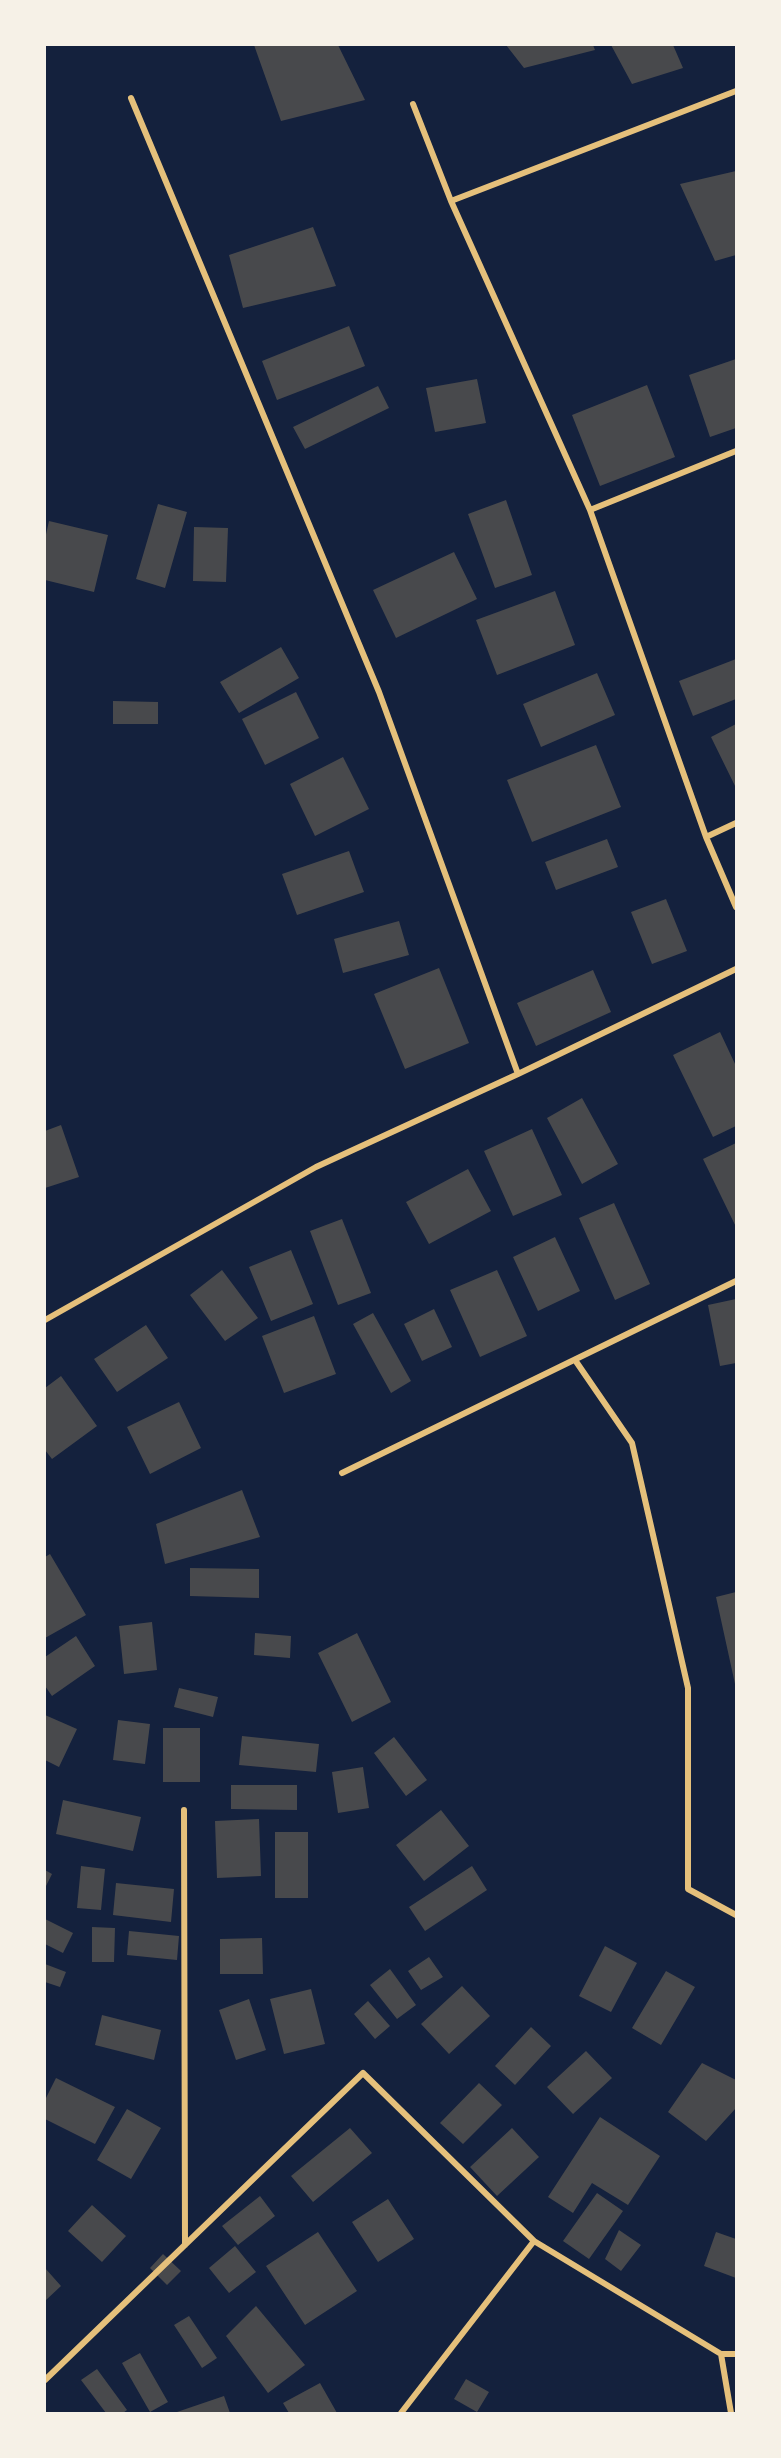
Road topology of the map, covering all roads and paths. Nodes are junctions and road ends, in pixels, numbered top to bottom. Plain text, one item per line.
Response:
1 (736, 91) edge
2 (131, 98) dead end
3 (413, 104) dead end
4 (451, 201) junction
5 (736, 452) edge
6 (590, 510) junction
7 (736, 823) edge
8 (706, 837) junction
9 (736, 907) edge
10 (736, 969) edge
11 (518, 1074) junction
12 (736, 1281) edge
13 (45, 1320) edge
14 (575, 1360) junction
15 (342, 1473) dead end
16 (184, 1810) dead end
17 (736, 1915) edge
18 (534, 2241) junction
19 (185, 2244) junction
20 (722, 2354) junction
21 (736, 2354) edge
22 (45, 2380) edge
23 (401, 2413) edge
24 (731, 2413) edge

1 - 4 street
2 - 11 street
3 - 4 street
4 - 6 street
5 - 6 street
6 - 8 street
7 - 8 street
8 - 9 street
10 - 11 street
11 - 13 street
12 - 14 street
14 - 15 street
14 - 17 street
16 - 19 street
18 - 19 street
18 - 20 street
18 - 23 street
19 - 22 street
20 - 21 street
20 - 24 street

